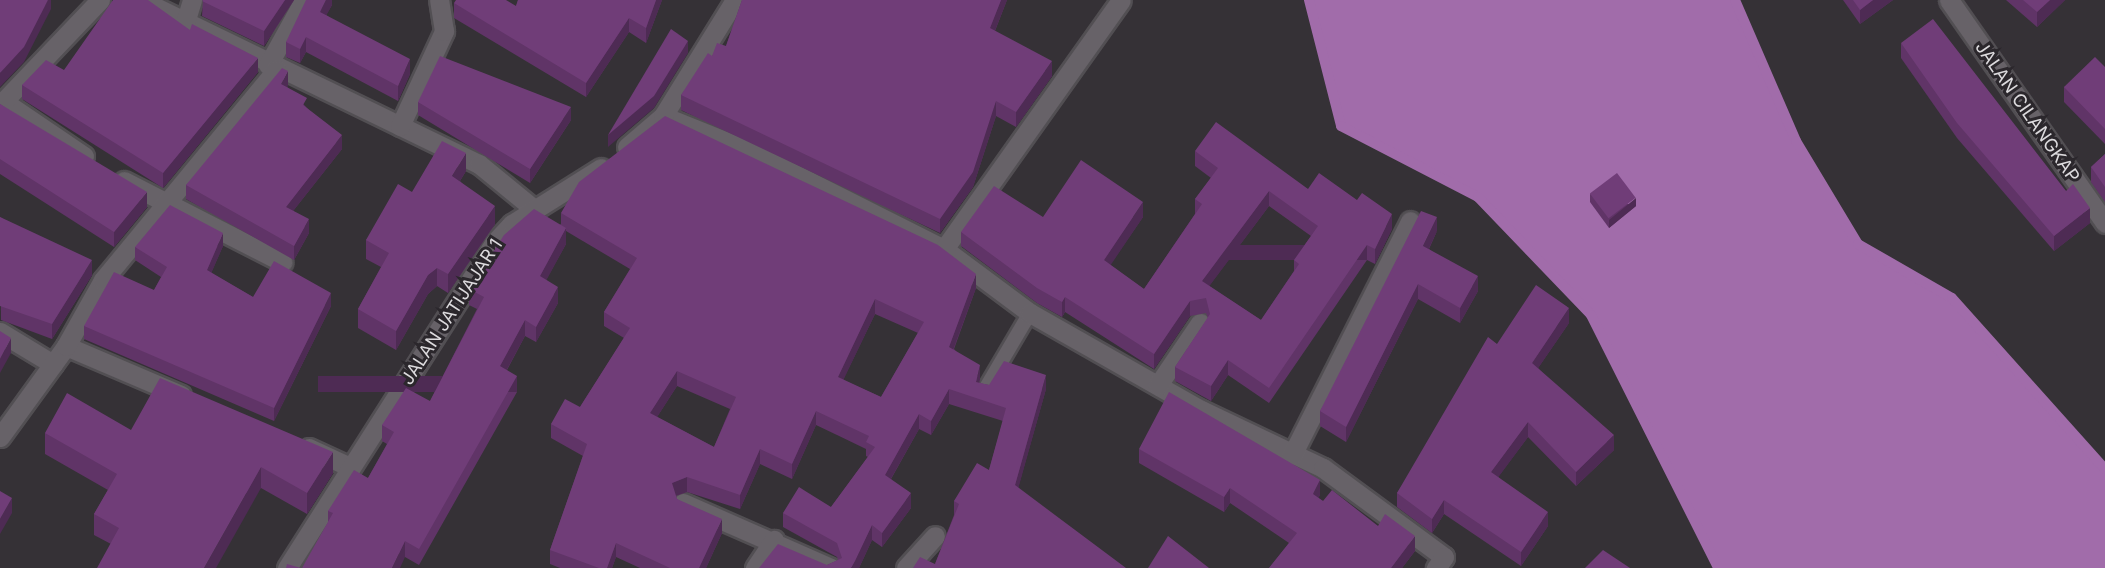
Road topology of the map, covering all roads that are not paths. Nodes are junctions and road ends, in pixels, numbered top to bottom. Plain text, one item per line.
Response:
1 (100, 0) edge
2 (141, 0) edge
3 (192, 0) edge
4 (304, 0) edge
5 (439, 0) edge
6 (735, 0) edge
7 (1121, 0) edge
8 (1949, 0) edge
9 (185, 23) junction
10 (272, 68) junction
11 (2, 103) edge
12 (663, 116) junction
13 (400, 126) junction
14 (169, 206) junction
15 (534, 209) junction
16 (1410, 221) dead end
17 (2105, 223) edge
18 (944, 249) junction
19 (282, 262) edge
20 (1030, 313) junction
21 (1200, 323) edge
22 (0, 332) edge
23 (66, 346) junction
24 (53, 364) junction
25 (1158, 386) junction
26 (984, 391) edge
27 (206, 404) edge
28 (0, 437) edge
29 (291, 439) edge
30 (1292, 454) junction
31 (348, 466) junction
32 (683, 503) edge
33 (935, 536) dead end
34 (774, 540) junction
35 (287, 568) edge
36 (755, 568) edge
37 (831, 568) edge
38 (906, 568) edge
39 (1436, 568) edge

1 - 11 street
2 - 9 street
3 - 9 street
4 - 10 street
5 - 13 street
6 - 12 street, JALAN JATIJAJAR 1
7 - 18 street
8 - 17 street, JALAN CILANGKAP
9 - 10 street
10 - 13 street
10 - 14 street
11 - 14 street
12 - 15 street, JALAN JATIJAJAR 1
12 - 18 street
13 - 15 street
14 - 19 street
14 - 23 street
15 - 31 street, JALAN JATIJAJAR 1
16 - 30 street
18 - 20 street
20 - 25 street
20 - 26 lane
21 - 25 street
22 - 24 street
23 - 24 street
23 - 27 street
24 - 28 street
25 - 30 street
29 - 31 street
30 - 39 street
31 - 35 street, JALAN JATIJAJAR 1
32 - 34 street
33 - 38 street
34 - 36 street
34 - 37 street

